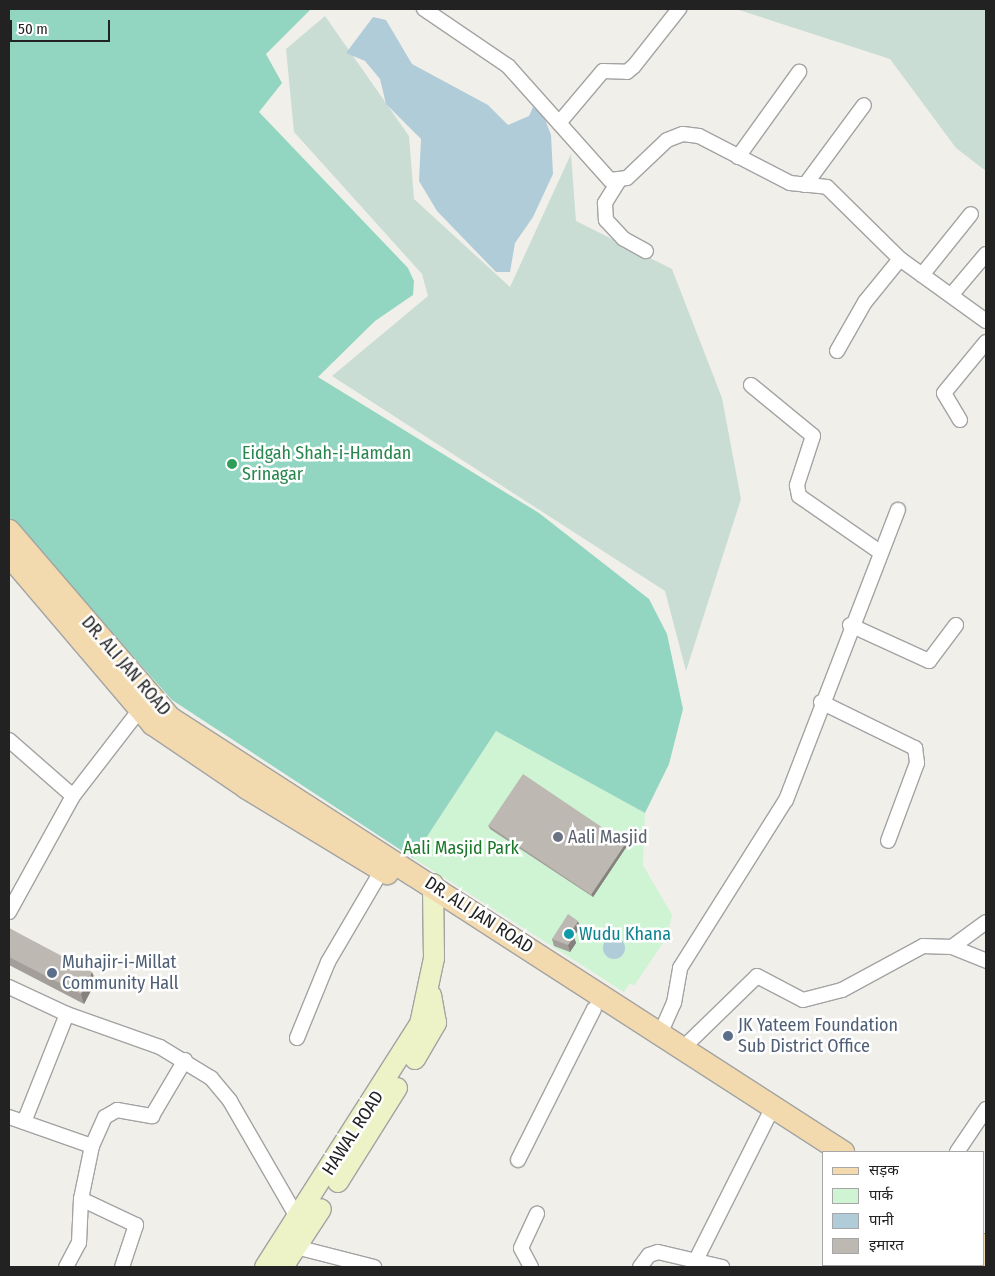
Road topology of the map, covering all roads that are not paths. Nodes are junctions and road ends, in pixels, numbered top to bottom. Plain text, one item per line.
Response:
1 (424, 9) edge
2 (679, 9) edge
3 (799, 72) dead end
4 (864, 104) dead end
5 (559, 122) junction
6 (738, 157) junction
7 (618, 182) junction
8 (805, 185) junction
9 (971, 214) dead end
10 (646, 251) dead end
11 (986, 254) edge
12 (900, 259) junction
13 (922, 275) junction
14 (953, 294) junction
15 (986, 321) edge
16 (986, 342) edge
17 (837, 351) dead end
18 (751, 386) dead end
19 (960, 420) dead end
20 (898, 510) dead end
21 (9, 530) edge
22 (880, 552) junction
23 (9, 555) edge
24 (850, 625) junction
25 (956, 625) dead end
26 (821, 702) junction
27 (144, 704) junction
28 (9, 740) edge
29 (74, 796) junction
30 (888, 840) dead end
31 (386, 863) junction
32 (434, 894) junction
33 (9, 912) edge
34 (986, 922) edge
35 (952, 947) junction
36 (529, 956) junction
37 (986, 961) edge
38 (9, 987) edge
39 (430, 993) junction
40 (594, 1008) junction
41 (67, 1014) junction
42 (660, 1034) junction
43 (297, 1038) dead end
44 (683, 1048) junction
45 (185, 1060) junction
46 (986, 1109) edge
47 (770, 1113) junction
48 (9, 1117) edge
49 (24, 1122) junction
50 (92, 1146) junction
51 (841, 1151) edge
52 (958, 1151) edge
53 (822, 1155) edge
54 (518, 1160) dead end
55 (81, 1198) junction
56 (537, 1213) dead end
57 (298, 1219) junction
58 (288, 1245) junction
59 (697, 1258) junction
60 (324, 1262) edge
61 (66, 1267) edge
62 (122, 1267) edge
63 (264, 1267) edge
64 (283, 1267) edge
65 (374, 1267) edge
66 (531, 1267) edge
67 (640, 1267) edge
68 (722, 1267) edge

1 - 5 street
2 - 5 street
3 - 6 street
4 - 8 street
5 - 7 street
6 - 7 street
6 - 8 street
7 - 10 street
8 - 12 street
9 - 13 street
11 - 14 street
12 - 13 street
12 - 17 street
13 - 14 street
14 - 15 street
16 - 19 street
18 - 22 street
20 - 22 street
21 - 27 main road, DR. ALI JAN ROAD
22 - 24 street
23 - 27 main road, DR. ALI JAN ROAD
24 - 25 street
24 - 26 street
26 - 30 street
26 - 42 street
27 - 29 street
27 - 31 main road, DR. ALI JAN ROAD
28 - 29 street
29 - 33 street
31 - 32 main road, DR. ALI JAN ROAD
31 - 43 street
32 - 36 main road, DR. ALI JAN ROAD
32 - 39 main road, HAWAL ROAD
34 - 35 street
35 - 37 street
35 - 44 street
36 - 40 main road, DR. ALI JAN ROAD
36 - 42 main road, DR. ALI JAN ROAD
38 - 41 street
39 - 57 main road, HAWAL ROAD
39 - 58 main road, HAWAL ROAD
40 - 47 main road, DR. ALI JAN ROAD
40 - 54 street
41 - 45 street
41 - 49 street
42 - 44 main road, DR. ALI JAN ROAD
44 - 47 main road, DR. ALI JAN ROAD
45 - 50 street
45 - 57 street
46 - 52 street
47 - 51 main road, DR. ALI JAN ROAD
47 - 53 main road, DR. ALI JAN ROAD
47 - 59 street
48 - 49 street
49 - 50 street
50 - 55 street
55 - 61 street
55 - 62 street
56 - 66 street
57 - 58 main road, HAWAL ROAD
58 - 60 street
58 - 63 main road, HAWAL ROAD
58 - 64 main road, HAWAL ROAD
59 - 67 street
59 - 68 street
60 - 65 street

